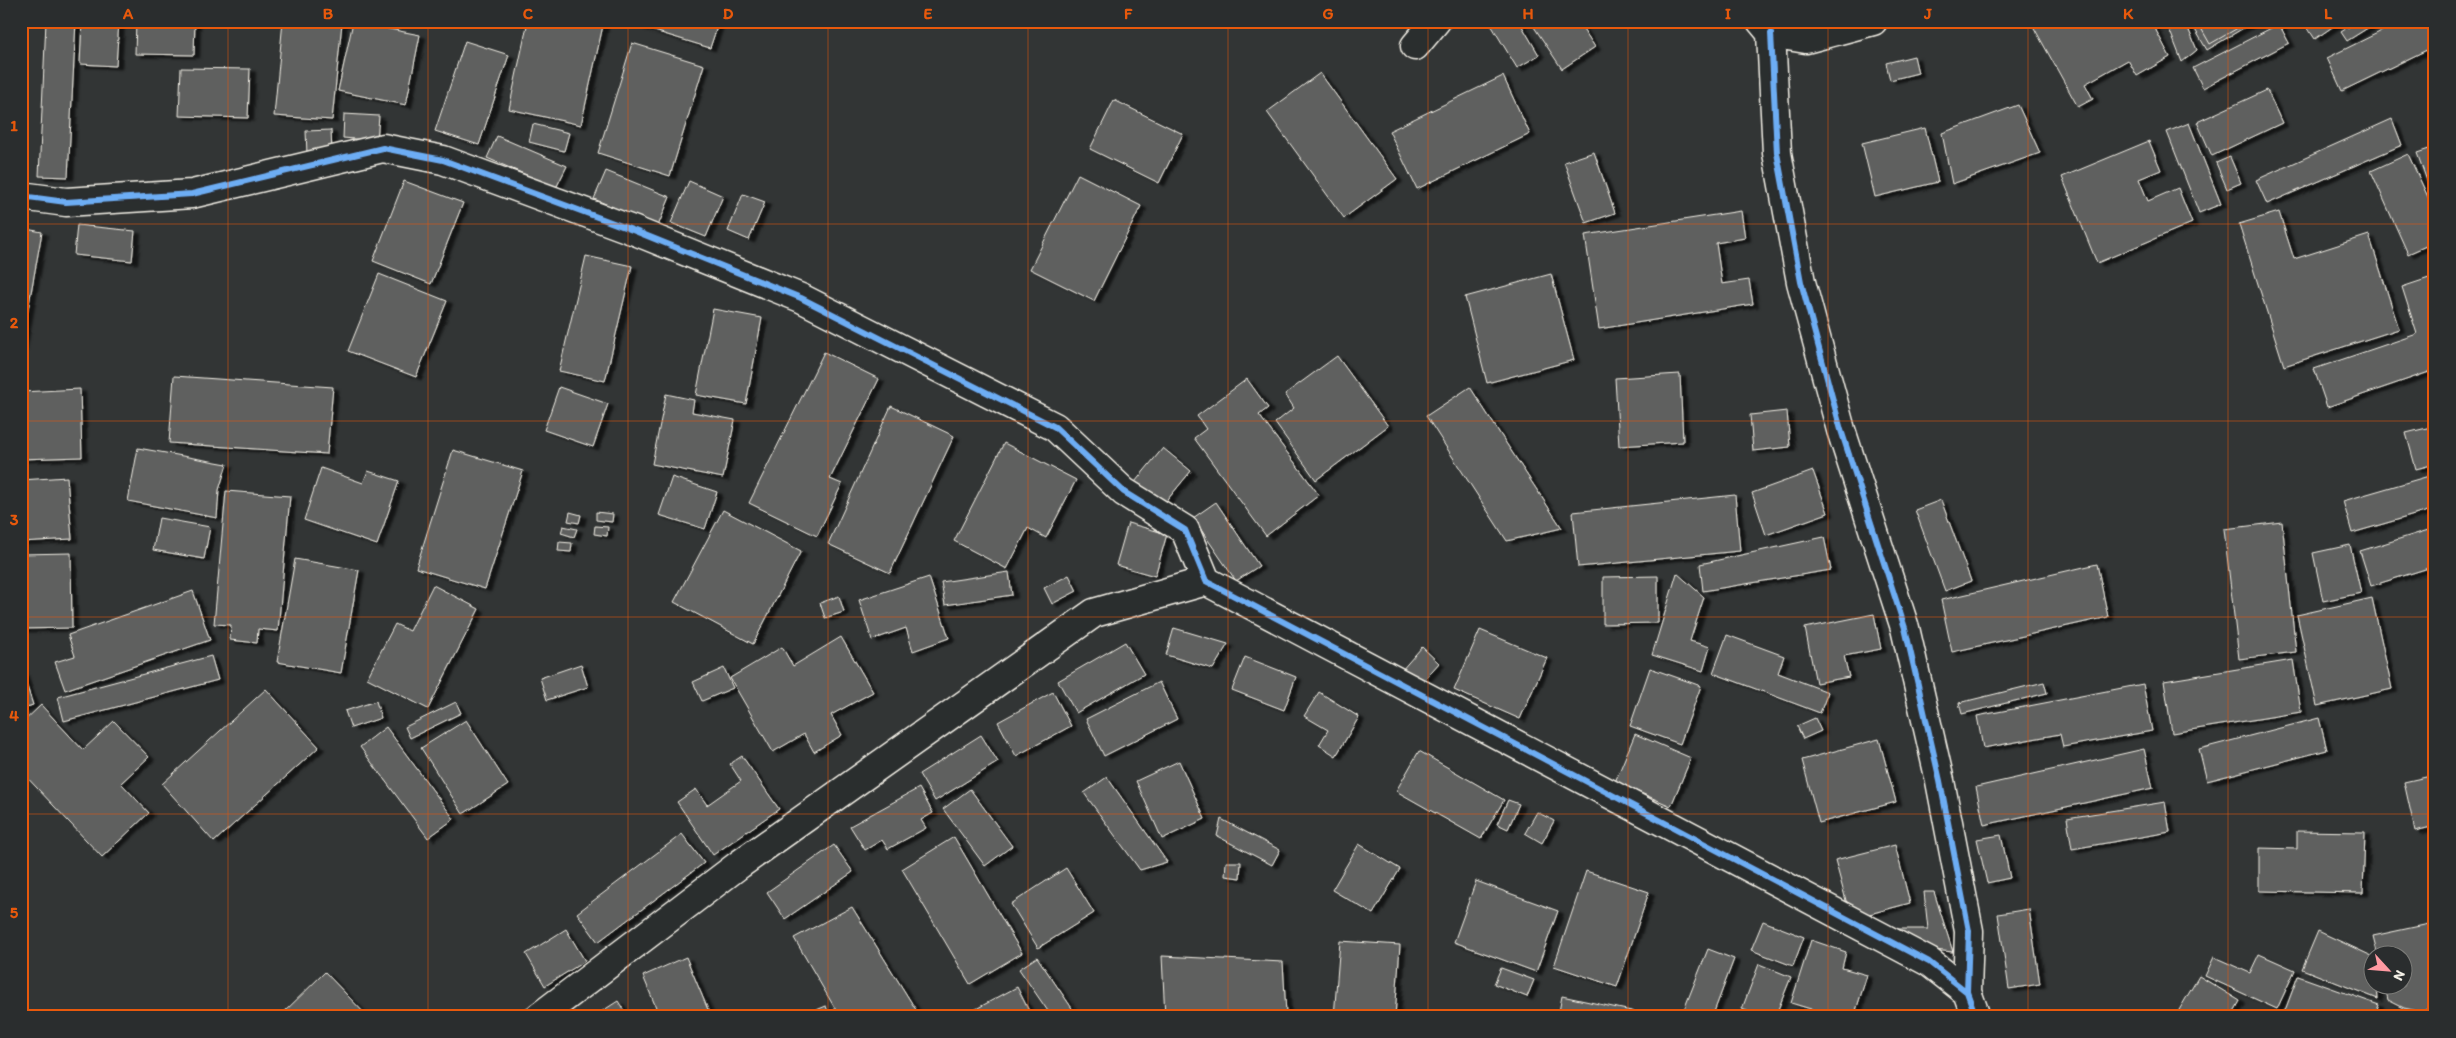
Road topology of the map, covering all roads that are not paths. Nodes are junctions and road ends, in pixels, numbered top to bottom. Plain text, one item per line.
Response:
1 (1436, 21) edge
2 (1874, 21) edge
3 (1766, 27) edge
4 (1415, 46) dead end
5 (21, 196) edge
6 (1206, 581) junction
7 (1972, 1004) edge
8 (539, 1017) edge

1 - 4 street
2 - 3 street
3 - 7 street
5 - 6 street
6 - 7 street
6 - 8 street

